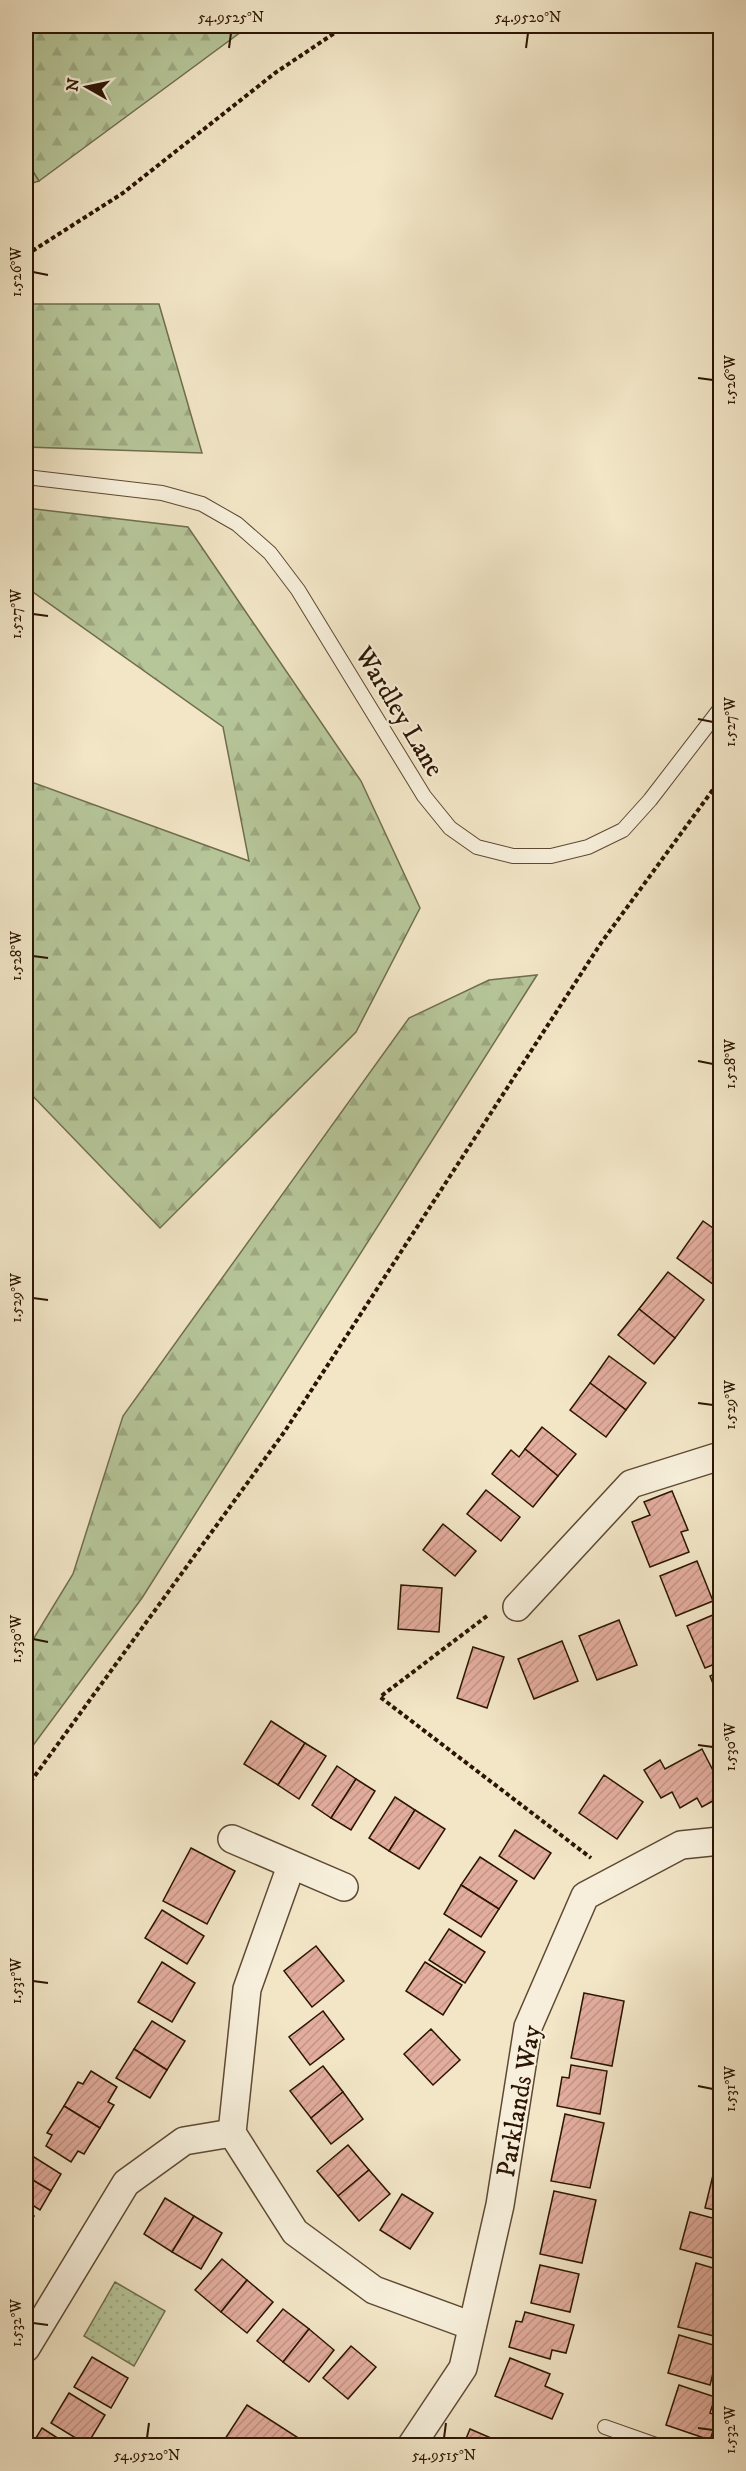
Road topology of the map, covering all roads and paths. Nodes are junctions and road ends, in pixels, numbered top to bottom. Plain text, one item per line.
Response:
1 (345, 26) edge
2 (26, 255) edge
3 (26, 477) edge
4 (720, 709) edge
5 (720, 780) edge
6 (720, 1456) edge
7 (518, 1607) joint
8 (26, 1788) edge
9 (232, 1839) dead end
10 (720, 1841) edge
11 (291, 1866) junction
12 (618, 1878) junction
13 (344, 1887) dead end
14 (232, 2133) junction
15 (472, 2326) junction
16 (26, 2348) edge
17 (605, 2427) dead end
18 (411, 2445) edge
19 (659, 2445) edge

1 - 2 path
3 - 4 lane, Wardley Lane
5 - 8 path
6 - 7 street
7 - 12 path
9 - 11 street
10 - 12 street, Parklands Way
11 - 13 street
11 - 14 street
12 - 15 street, Parklands Way
14 - 15 street
14 - 16 street
15 - 18 street, Parklands Way
17 - 19 lane

